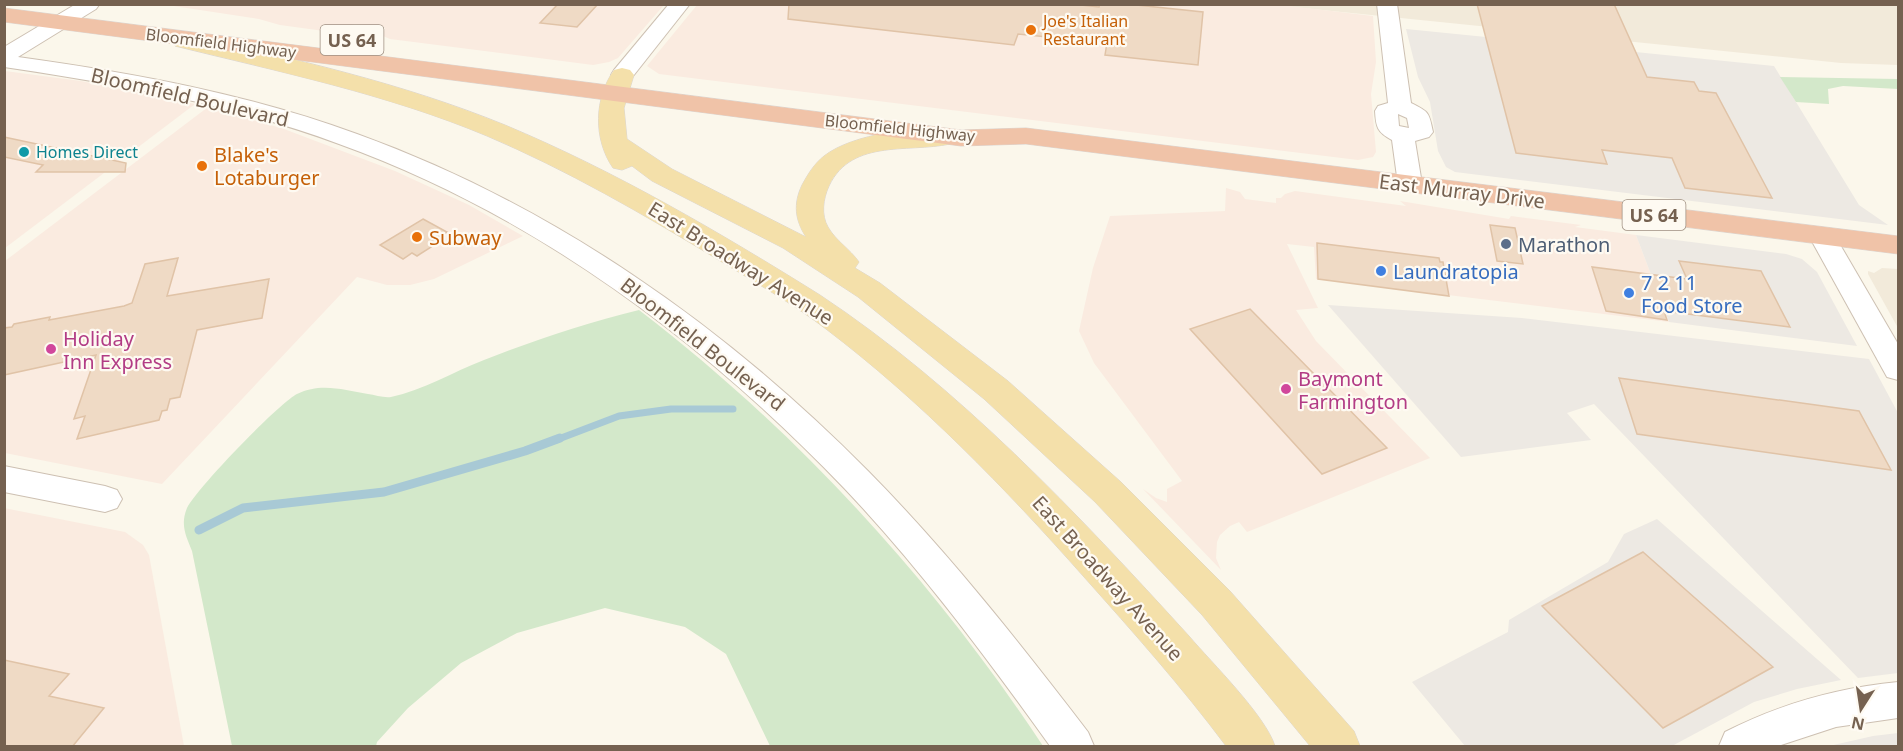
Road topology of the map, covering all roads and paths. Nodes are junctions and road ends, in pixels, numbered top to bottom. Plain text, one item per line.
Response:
1 (680, 4) edge
2 (1387, 4) edge
3 (85, 5) edge
4 (4, 15) edge
5 (60, 22) junction
6 (152, 35) junction
7 (4, 56) edge
8 (4, 61) edge
9 (618, 84) junction
10 (1026, 136) junction
11 (961, 138) junction
12 (615, 143) junction
13 (1410, 184) junction
14 (1822, 236) junction
15 (1899, 245) edge
16 (869, 290) junction
17 (808, 301) junction
18 (1899, 369) edge
19 (4, 479) edge
20 (105, 499) dead end
21 (1899, 700) edge
22 (1074, 747) edge
23 (1253, 747) edge
24 (1338, 747) edge
25 (1739, 747) edge

1 - 9 street
2 - 13 street
3 - 5 street
3 - 9 highway, Bloomfield Highway / US 64
4 - 5 highway, Bloomfield Highway / US 64
5 - 6 highway, Bloomfield Highway / US 64
5 - 7 street
6 - 9 highway, Bloomfield Highway / US 64
6 - 17 main road, East Broadway Avenue
8 - 22 street, Bloomfield Boulevard
9 - 10 highway, Bloomfield Highway / US 64
9 - 11 highway, Bloomfield Highway / US 64
9 - 12 main road
10 - 11 highway, Bloomfield Highway / US 64
10 - 13 highway, East Murray Drive / US 64
11 - 16 main road
12 - 16 main road, East Broadway Avenue
12 - 17 main road
13 - 14 highway, East Murray Drive / US 64
14 - 15 highway, East Murray Drive / US 64
14 - 18 street
16 - 24 main road, East Broadway Avenue
17 - 23 main road, East Broadway Avenue
19 - 20 street
21 - 25 street

